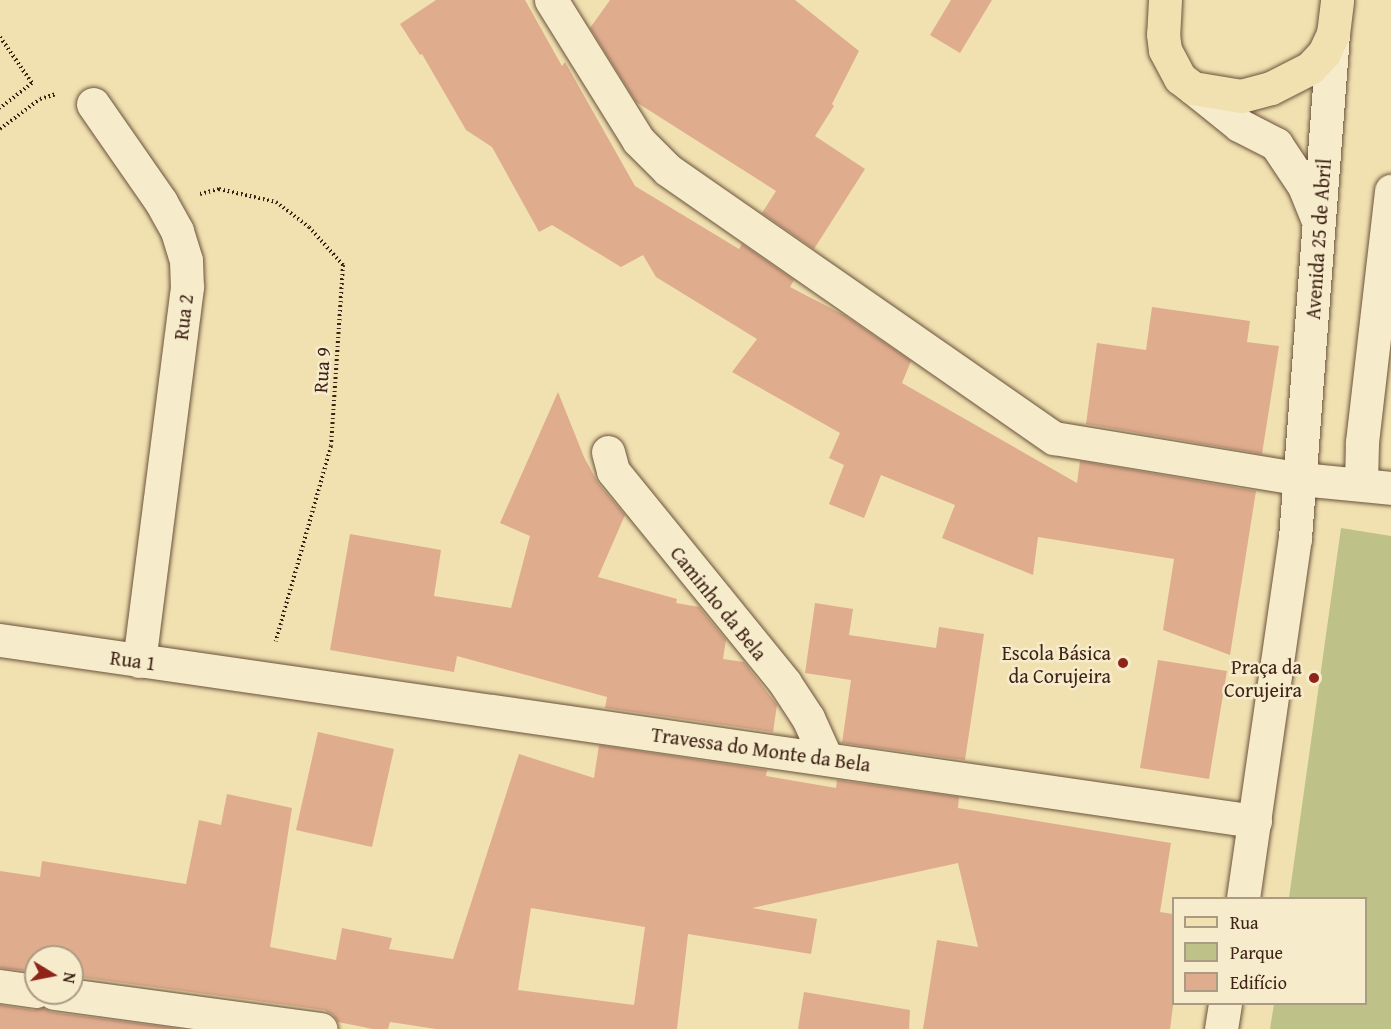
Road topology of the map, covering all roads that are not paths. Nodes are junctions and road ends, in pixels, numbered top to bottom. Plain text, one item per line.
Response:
1 (551, 0) edge
2 (1165, 0) edge
3 (1337, 0) edge
4 (1333, 34) junction
5 (1193, 88) junction
6 (93, 104) road end
7 (1391, 191) edge
8 (1389, 221) edge
9 (1319, 224) junction
10 (608, 452) dead end
11 (1301, 479) junction
12 (1376, 485) edge
13 (0, 640) edge
14 (139, 661) junction
15 (266, 678) joint
16 (826, 758) junction
17 (1255, 821) junction
18 (1243, 897) edge
19 (0, 986) edge
20 (24, 989) edge
21 (84, 997) edge
22 (1226, 1005) edge
23 (321, 1029) edge
24 (1221, 1029) edge

1 - 11 street
2 - 5 main road
3 - 4 main road, Avenida 25 de Abril
4 - 5 main road
4 - 9 street, Avenida 25 de Abril
5 - 9 street
6 - 14 street, Rua 2
7 - 8 street
8 - 12 street
9 - 11 street, Avenida 25 de Abril
10 - 16 street, Caminho da Bela
11 - 12 street
11 - 17 street
13 - 14 street, Rua 1
14 - 15 street, Rua 1
15 - 16 street, Travessa do Monte da Bela
16 - 17 street, Travessa do Monte da Bela
17 - 18 street
19 - 20 street
21 - 23 street
22 - 24 street

